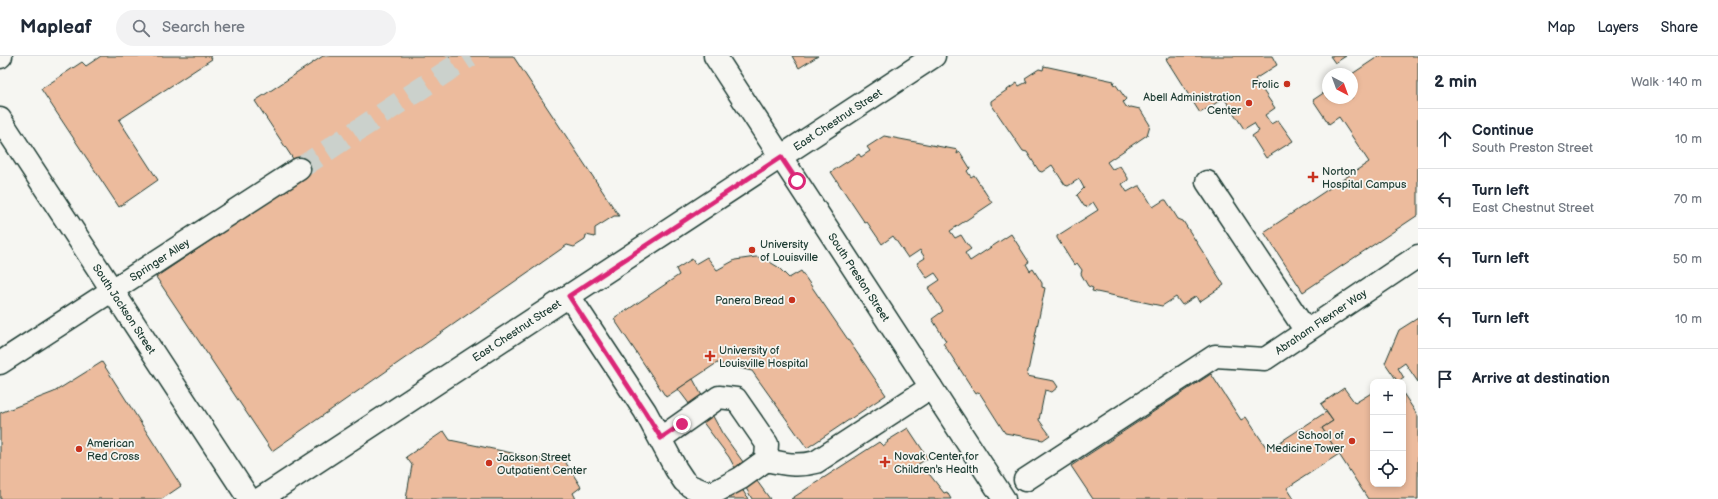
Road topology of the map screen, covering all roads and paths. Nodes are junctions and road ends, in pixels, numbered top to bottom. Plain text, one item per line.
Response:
1 (715, 56) edge
2 (934, 56) edge
3 (0, 119) edge
4 (781, 157) junction
5 (299, 169) tunnel mouth
6 (1207, 182) dead end
7 (1418, 256) edge
8 (113, 290) junction
9 (569, 296) junction
10 (1306, 331) junction
11 (0, 363) edge
12 (931, 387) junction
13 (661, 438) junction
14 (766, 460) junction
15 (1025, 480) dead end
16 (250, 499) edge
17 (260, 499) edge
18 (1004, 499) edge

1 - 4 street, South Preston Street
2 - 4 street, East Chestnut Street
3 - 8 street, South Jackson Street
4 - 9 street, East Chestnut Street
4 - 12 street, South Preston Street
5 - 8 street, Springer Alley
6 - 10 street
7 - 10 street, Abraham Flexner Way
8 - 11 street, Springer Alley
8 - 16 street, South Jackson Street
9 - 13 street
9 - 17 street, East Chestnut Street
10 - 15 street, Abraham Flexner Way
12 - 14 street
12 - 18 street, South Preston Street
13 - 14 street
13 - 14 street

